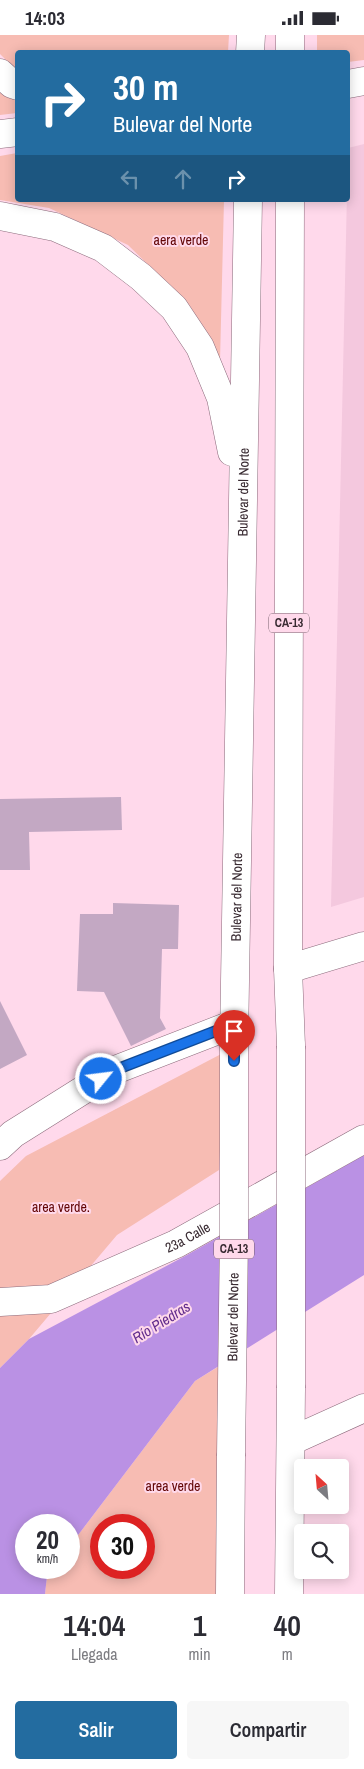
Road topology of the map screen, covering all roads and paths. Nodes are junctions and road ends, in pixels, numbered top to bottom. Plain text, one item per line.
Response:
1 (250, 35) edge
2 (290, 35) edge
3 (250, 50) edge
4 (290, 50) edge
5 (0, 73) edge
6 (364, 81) edge
7 (350, 84) edge
8 (15, 85) edge
9 (15, 132) edge
10 (0, 135) edge
11 (248, 202) edge
12 (290, 202) edge
13 (0, 216) edge
14 (243, 505) junction
15 (364, 946) edge
16 (288, 969) junction
17 (234, 1033) junction
18 (364, 1139) edge
19 (0, 1146) edge
20 (0, 1302) edge
21 (364, 1408) edge
22 (291, 1441) junction
23 (230, 1594) edge
24 (289, 1594) edge

1 - 3 main road
2 - 4 main road
5 - 8 main road
6 - 7 main road
9 - 10 main road
11 - 14 main road, Bulevar del Norte / CA-13
12 - 16 main road, CA-13
13 - 14 main road
14 - 17 main road, Bulevar del Norte / CA-13
15 - 16 main road
16 - 22 main road, CA-13, bridge
17 - 19 main road
17 - 23 main road, Bulevar del Norte / CA-13, bridge
18 - 20 main road, 23a Calle
21 - 22 main road
22 - 24 main road, CA-13

